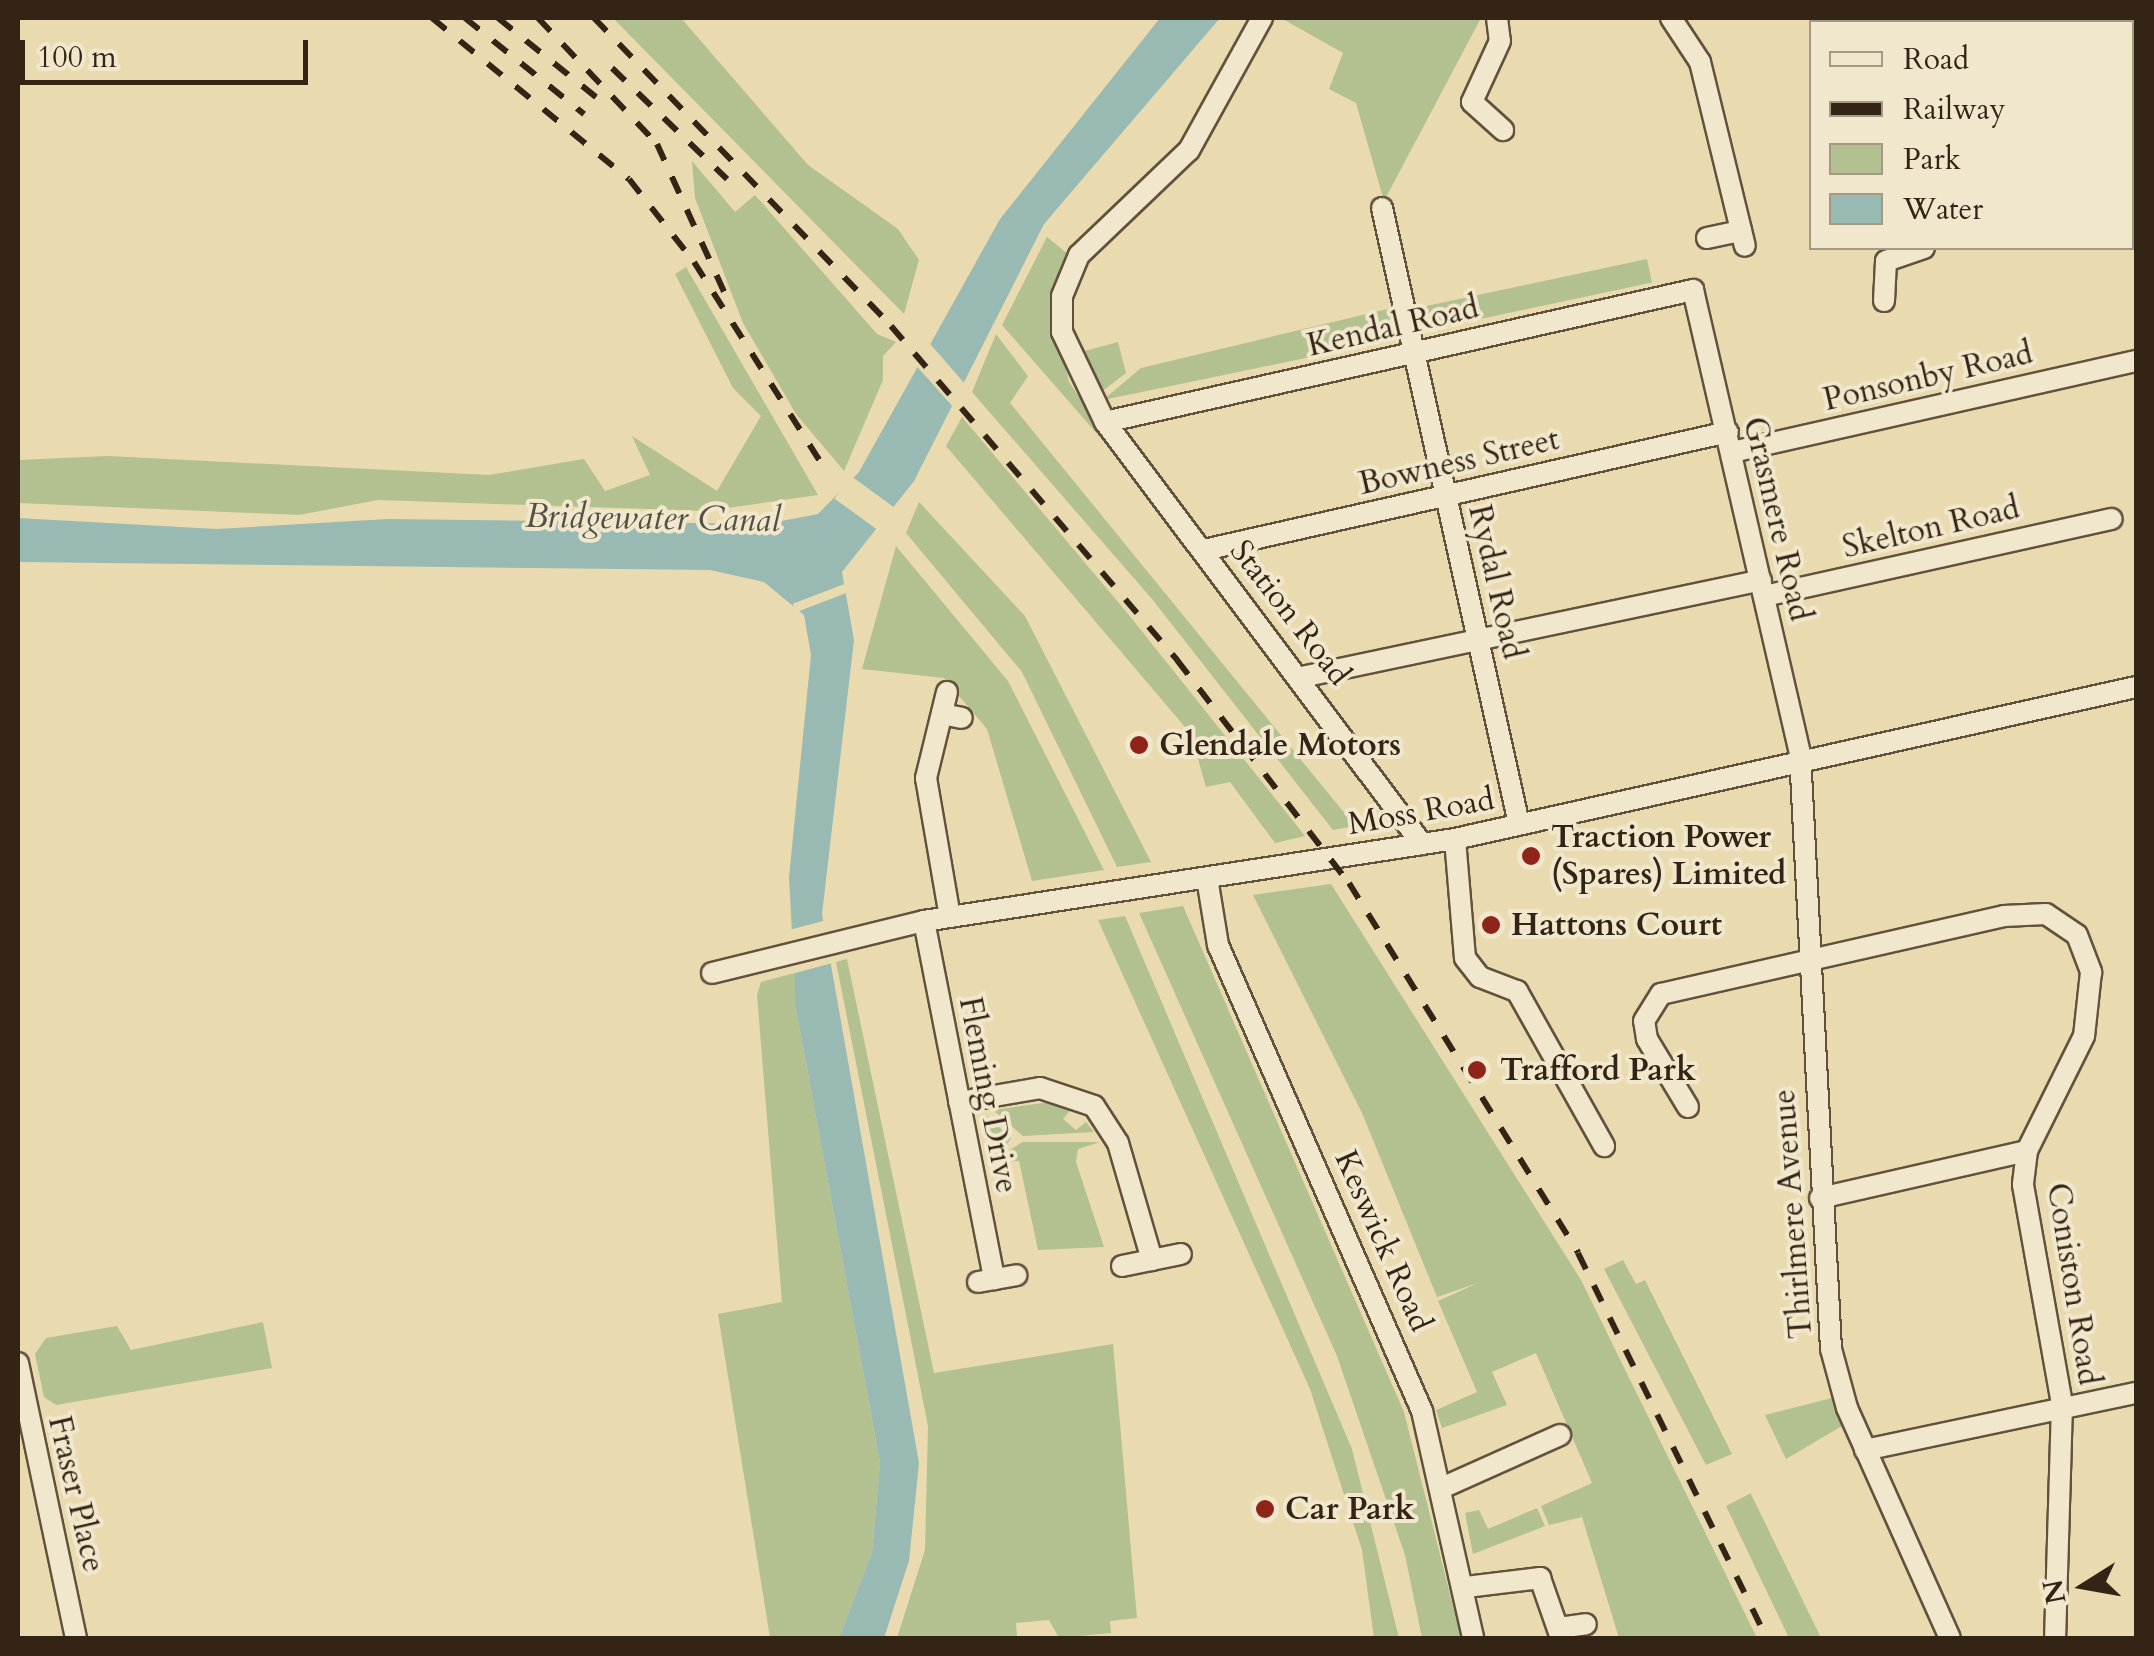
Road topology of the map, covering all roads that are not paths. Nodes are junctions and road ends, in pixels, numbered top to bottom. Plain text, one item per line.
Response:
1 (1262, 18) edge
2 (1497, 18) edge
3 (1671, 18) edge
4 (1503, 130) dead end
5 (1382, 208) dead end
6 (1707, 238) dead end
7 (1918, 250) edge
8 (1693, 290) joint
9 (1884, 301) dead end
10 (1415, 354) junction
11 (2136, 362) edge
12 (1105, 422) junction
13 (1730, 442) junction
14 (1446, 495) junction
15 (2112, 519) dead end
16 (1204, 550) junction
17 (1762, 588) junction
18 (1478, 642) junction
19 (1302, 677) junction
20 (2136, 688) edge
21 (947, 692) dead end
22 (1800, 763) junction
23 (1520, 824) junction
24 (1455, 838) junction
25 (1422, 844) junction
26 (1207, 878) junction
27 (950, 918) junction
28 (924, 922) junction
29 (1810, 962) junction
30 (712, 973) dead end
31 (959, 1102) junction
32 (1688, 1108) dead end
33 (1604, 1146) dead end
34 (2028, 1152) junction
35 (1820, 1198) junction
36 (1181, 1254) dead end
37 (1152, 1260) junction
38 (1122, 1266) dead end
39 (1016, 1275) dead end
40 (18, 1363) edge
41 (2136, 1393) edge
42 (2062, 1405) junction
43 (1560, 1435) dead end
44 (1865, 1450) junction
45 (1446, 1486) junction
46 (1466, 1587) junction
47 (1586, 1624) dead end
48 (1560, 1634) edge
49 (76, 1638) edge
50 (1473, 1638) edge
51 (1950, 1638) edge
52 (2055, 1638) edge

1 - 12 street, Station Road
2 - 4 street
3 - 6 street
5 - 10 street, Rydal Road
7 - 9 street
8 - 10 street, Kendal Road
8 - 13 street, Grasmere Road
10 - 12 street, Kendal Road
10 - 14 street, Rydal Road
11 - 13 street, Ponsonby Road
12 - 16 street, Station Road
13 - 14 street, Bowness Street
13 - 17 street, Grasmere Road
14 - 16 street, Bowness Street
14 - 18 street, Rydal Road
15 - 17 street, Skelton Road
16 - 19 street, Station Road
17 - 18 street, Skelton Road
17 - 22 street, Grasmere Road
18 - 19 street, Skelton Road
18 - 23 street, Rydal Road
19 - 25 street, Station Road
20 - 22 street, Moss Road
21 - 27 street
22 - 23 street, Moss Road
22 - 29 street, Thirlmere Avenue
23 - 24 street, Moss Road
24 - 25 street, Moss Road
24 - 33 street
25 - 26 street, Moss Road
26 - 27 street, Moss Road
26 - 45 street, Keswick Road
27 - 28 street, Moss Road
28 - 30 street, Moss Road
28 - 31 street, Fleming Drive
29 - 32 street, Coniston Road
29 - 34 street, Coniston Road
29 - 35 street, Thirlmere Avenue
31 - 37 street
31 - 39 street, Fleming Drive
34 - 35 street
34 - 42 street, Coniston Road
35 - 44 street, Thirlmere Avenue
36 - 37 street
37 - 38 street
40 - 49 street, Fraser Place
41 - 42 street
42 - 44 street
42 - 52 street, Coniston Road
43 - 45 street
44 - 51 street, Thirlmere Avenue
45 - 46 street, Keswick Road
46 - 48 street
46 - 50 street, Keswick Road
47 - 48 street

